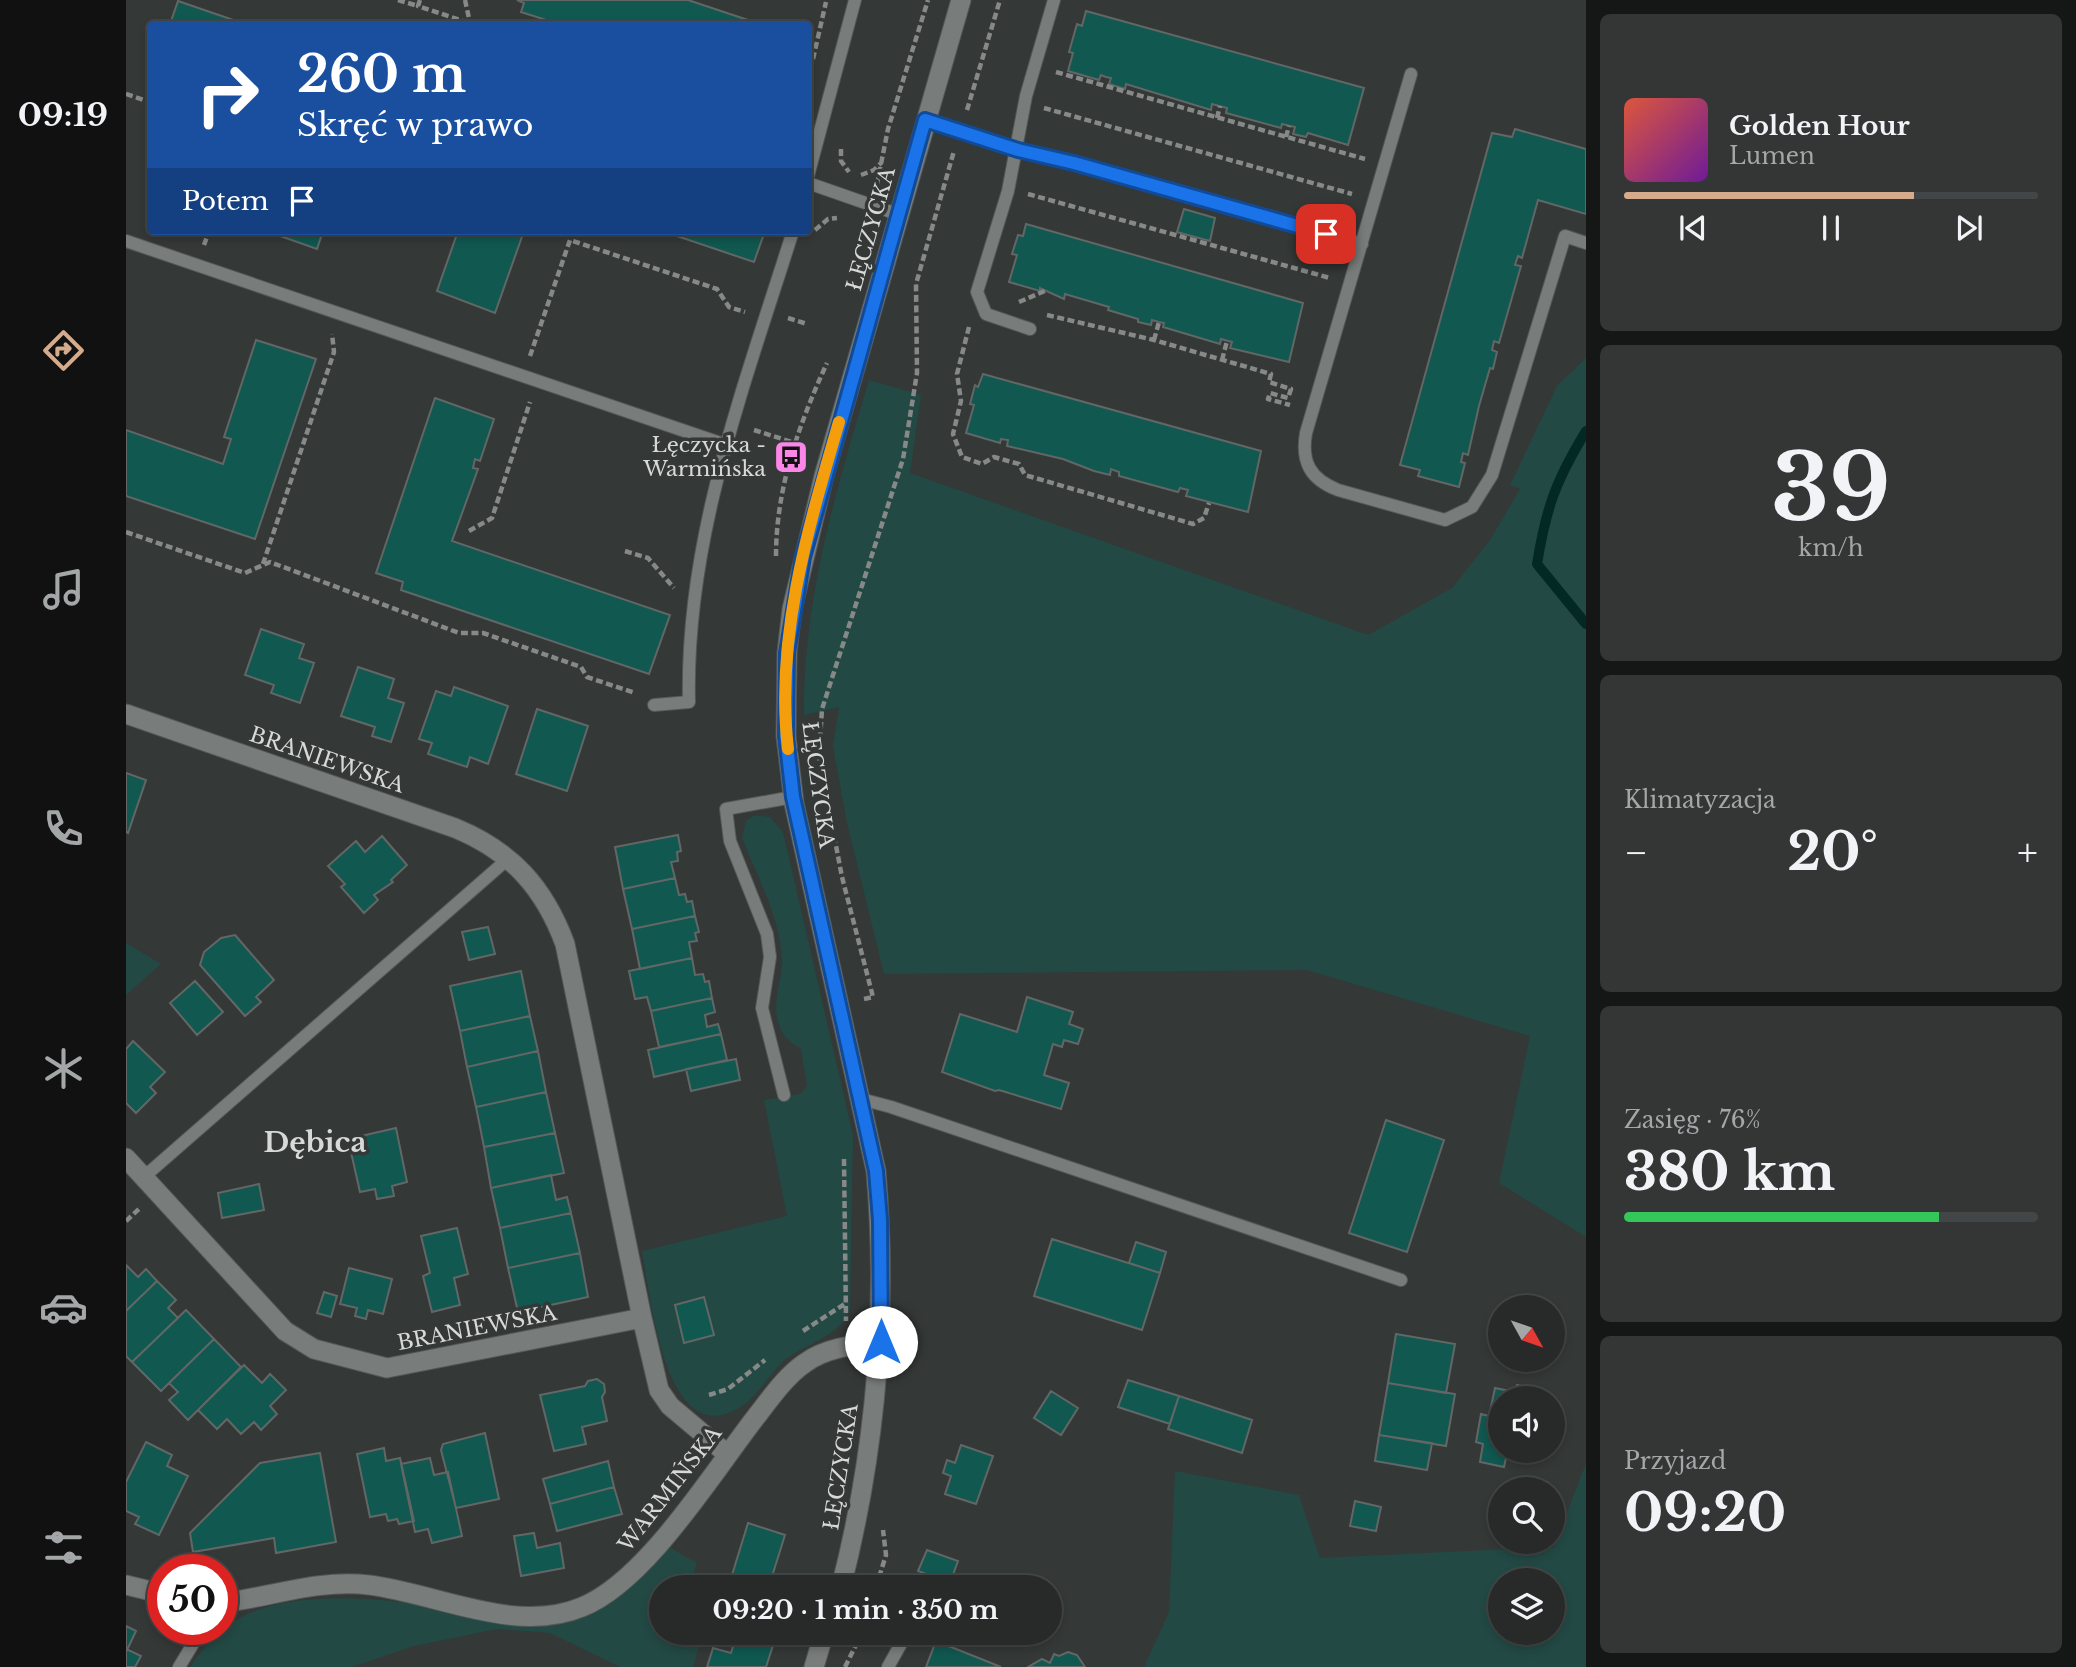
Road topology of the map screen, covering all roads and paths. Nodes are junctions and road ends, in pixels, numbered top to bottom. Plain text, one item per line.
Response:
1 (398, 0) edge
2 (421, 0) edge
3 (465, 0) edge
4 (855, 0) edge
5 (928, 0) edge
6 (961, 0) edge
7 (1000, 0) edge
8 (1054, 0) edge
9 (824, 1) edge
10 (418, 6) junction
11 (462, 21) edge
12 (470, 21) edge
13 (812, 59) edge
14 (1048, 70) dead end
15 (1411, 74) dead end
16 (1107, 77) dead end
17 (1104, 86) junction
18 (126, 94) edge
19 (147, 101) edge
20 (1220, 106) dead end
21 (968, 107) dead end
22 (1042, 115) dead end
23 (1217, 118) junction
24 (925, 120) junction
25 (1289, 126) dead end
26 (1286, 137) junction
27 (830, 144) dead end
28 (1018, 150) junction
29 (954, 154) dead end
30 (1365, 159) dead end
31 (812, 161) edge
32 (812, 184) edge
33 (1020, 192) dead end
34 (1359, 196) dead end
35 (900, 215) junction
36 (847, 220) dead end
37 (208, 235) edge
38 (792, 235) edge
39 (812, 237) dead end
40 (126, 241) edge
41 (1586, 243) edge
42 (1362, 244) junction
43 (204, 246) dead end
44 (1330, 278) dead end
45 (1047, 290) dead end
46 (1023, 310) dead end
47 (767, 313) junction
48 (1036, 313) dead end
49 (976, 318) dead end
50 (1159, 322) dead end
51 (807, 324) dead end
52 (329, 328) dead end
53 (1030, 329) dead end
54 (1154, 340) junction
55 (1227, 341) dead end
56 (529, 358) dead end
57 (1222, 360) junction
58 (531, 398) dead end
59 (1290, 405) dead end
60 (726, 445) junction
61 (1209, 503) dead end
62 (469, 531) dead end
63 (126, 532) edge
64 (625, 551) dead end
65 (262, 565) junction
66 (682, 596) dead end
67 (638, 694) dead end
68 (654, 705) dead end
69 (126, 715) edge
70 (793, 797) junction
71 (509, 858) junction
72 (840, 1006) junction
73 (784, 1095) dead end
74 (861, 1100) junction
75 (126, 1158) edge
76 (844, 1158) dead end
77 (145, 1176) junction
78 (1401, 1280) dead end
79 (642, 1318) junction
80 (881, 1342) junction
81 (847, 1346) junction
82 (727, 1454) junction
83 (882, 1523) dead end
84 (844, 1575) edge
85 (880, 1575) edge
86 (126, 1584) edge
87 (147, 1590) edge
88 (238, 1600) edge
89 (192, 1645) edge
90 (820, 1645) edge
91 (856, 1645) edge
92 (900, 1645) edge
93 (179, 1667) edge
94 (814, 1667) edge
95 (845, 1667) edge
96 (888, 1667) edge

1 - 10 path
2 - 10 path
3 - 12 path
4 - 31 lane
5 - 27 path
6 - 24 street, ŁĘCZYCKA
7 - 21 path
8 - 28 lane
9 - 13 path
10 - 11 path
14 - 17 path
15 - 42 lane
16 - 17 path
17 - 23 path
18 - 19 path
20 - 23 path
22 - 34 path
23 - 26 path
24 - 28 lane
24 - 35 street, ŁĘCZYCKA
25 - 26 path
26 - 30 path
28 - 42 lane
28 - 53 lane
29 - 72 path
32 - 35 lane
33 - 44 path
35 - 70 street, ŁĘCZYCKA
36 - 39 path
37 - 43 path
38 - 47 lane
40 - 60 lane
41 - 42 lane
45 - 46 path
47 - 51 path
47 - 56 path
47 - 60 lane
48 - 54 path
49 - 61 path
50 - 54 path
52 - 65 path
54 - 57 path
55 - 57 path
57 - 59 path
58 - 62 path
60 - 68 lane
63 - 65 path
64 - 66 path
65 - 67 path
69 - 71 street, BRANIEWSKA
70 - 72 street, ŁĘCZYCKA
70 - 73 lane
71 - 77 lane
71 - 79 street, BRANIEWSKA
72 - 74 street, ŁĘCZYCKA
74 - 78 lane
74 - 80 street, ŁĘCZYCKA
75 - 77 street, BRANIEWSKA
76 - 81 path
77 - 79 street, BRANIEWSKA
79 - 82 street, BRANIEWSKA
80 - 81 street, WARMIŃSKA
80 - 84 street, ŁĘCZYCKA
81 - 82 street, WARMIŃSKA
82 - 88 street, WARMIŃSKA
83 - 85 path
86 - 87 street
89 - 93 lane
90 - 94 street
91 - 95 path
92 - 96 lane

